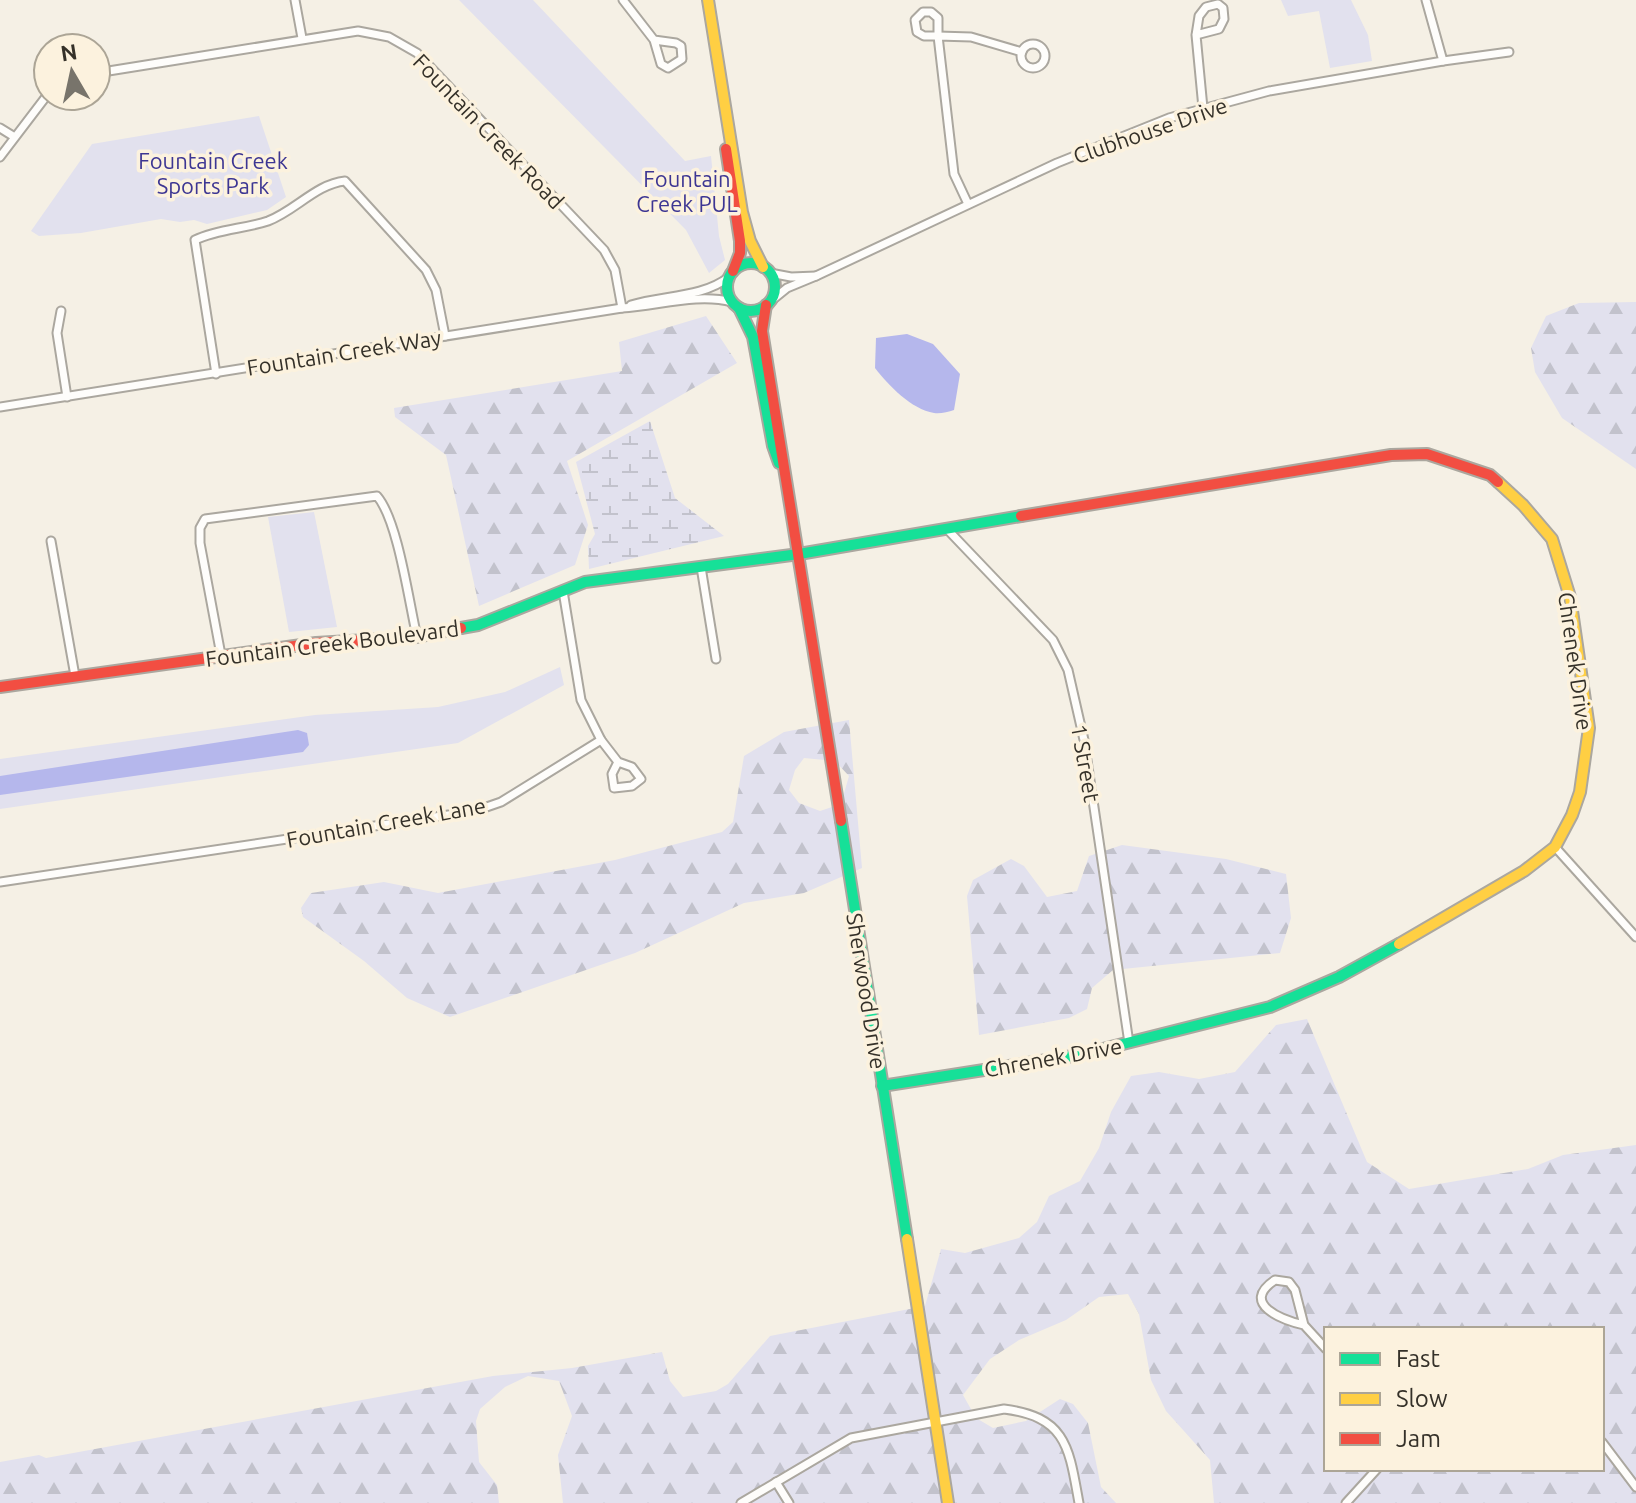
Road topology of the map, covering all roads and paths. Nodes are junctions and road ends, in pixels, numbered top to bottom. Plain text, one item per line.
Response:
1 (295, 0) edge
2 (623, 0) edge
3 (708, 0) edge
4 (1426, 0) edge
5 (1196, 35) junction
6 (302, 38) junction
7 (654, 40) junction
8 (1022, 52) dead end
9 (1509, 52) dead end
10 (1443, 61) junction
11 (112, 70) edge
12 (722, 99) junction
13 (1203, 108) junction
14 (33, 112) edge
15 (0, 128) edge
16 (13, 136) junction
17 (0, 157) edge
18 (968, 204) junction
19 (766, 270) junction
20 (731, 274) junction
21 (816, 276) junction
22 (736, 305) junction
23 (766, 305) junction
24 (622, 308) junction
25 (61, 311) dead end
26 (445, 336) junction
27 (216, 374) junction
28 (67, 397) junction
29 (0, 407) edge
30 (787, 480) junction
31 (946, 528) junction
32 (51, 541) dead end
33 (799, 554) junction
34 (701, 567) junction
35 (563, 591) junction
36 (417, 637) junction
37 (221, 655) junction
38 (716, 659) dead end
39 (75, 676) junction
40 (0, 687) edge
41 (601, 740) junction
42 (618, 762) dead end
43 (1555, 847) junction
44 (0, 882) edge
45 (1636, 937) edge
46 (1129, 1043) junction
47 (882, 1086) junction
48 (1304, 1325) junction
49 (1324, 1347) edge
50 (935, 1421) junction
51 (1604, 1445) edge
52 (1375, 1471) edge
53 (776, 1482) junction
54 (1636, 1487) edge
55 (741, 1503) edge
56 (789, 1503) edge
57 (948, 1503) edge
58 (1079, 1503) edge
59 (1346, 1503) edge

1 - 6 street
2 - 7 street
3 - 12 street
4 - 10 street
5 - 5 street
5 - 13 street
6 - 11 street, Fountain Creek Road
6 - 24 street, Fountain Creek Road
7 - 7 street
8 - 18 street
9 - 10 street, Clubhouse Drive
10 - 13 street, Clubhouse Drive
12 - 19 street
12 - 20 street
13 - 18 street, Clubhouse Drive
14 - 16 street
15 - 16 street
16 - 17 street
18 - 21 street, Clubhouse Drive
19 - 20 street
19 - 21 street, Clubhouse Drive
19 - 23 street
20 - 22 street
20 - 24 street, Fountain Creek Way
21 - 23 street, Clubhouse Drive
22 - 23 street
22 - 24 street, Fountain Creek Way
22 - 30 street, Sherwood Drive
23 - 30 street, Sherwood Drive
24 - 26 street, Fountain Creek Way
25 - 28 street
26 - 27 street, Fountain Creek Way
26 - 27 street
27 - 28 street, Fountain Creek Way
28 - 29 street, Fountain Creek Way
30 - 33 street, Sherwood Drive
31 - 33 street, Chrenek Drive
31 - 43 street, Chrenek Drive
31 - 46 street, 1 Street
32 - 39 street
33 - 34 street, Fountain Creek Boulevard
33 - 47 street, Sherwood Drive
34 - 35 street, Fountain Creek Boulevard
34 - 38 street
35 - 36 street, Fountain Creek Boulevard
35 - 41 street
36 - 37 street, Fountain Creek Boulevard
36 - 37 street
37 - 39 street, Fountain Creek Boulevard
39 - 40 street, Fountain Creek Boulevard
41 - 42 street
41 - 44 street, Fountain Creek Lane
43 - 45 street
43 - 46 street, Chrenek Drive
46 - 47 street, Chrenek Drive
47 - 50 street, Sherwood Drive
48 - 48 street
48 - 49 street
50 - 53 street
50 - 57 street, Sherwood Drive
50 - 58 street
51 - 54 street
52 - 59 street
53 - 55 street
53 - 56 street

